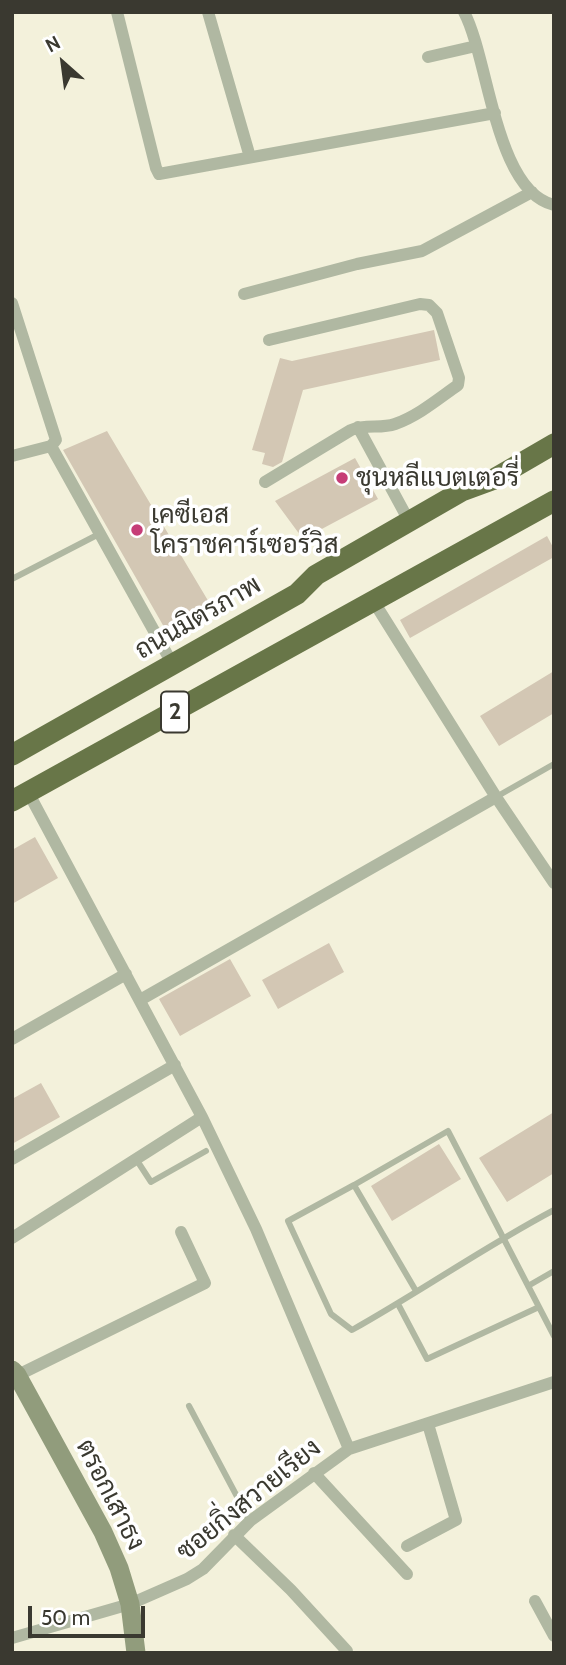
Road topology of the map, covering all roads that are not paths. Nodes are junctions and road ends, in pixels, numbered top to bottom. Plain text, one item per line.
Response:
1 (117, 12) edge
2 (208, 12) edge
3 (464, 12) edge
4 (476, 46) junction
5 (428, 57) dead end
6 (495, 113) junction
7 (250, 157) junction
8 (533, 192) junction
9 (554, 205) edge
10 (244, 294) dead end
11 (12, 303) edge
12 (269, 340) dead end
13 (358, 427) junction
14 (554, 444) edge
15 (51, 446) junction
16 (12, 456) edge
17 (265, 482) dead end
18 (554, 496) edge
19 (554, 501) edge
20 (409, 521) junction
21 (514, 524) junction
22 (99, 534) junction
23 (12, 579) edge
24 (374, 603) junction
25 (173, 665) junction
26 (12, 755) edge
27 (554, 764) edge
28 (20, 797) edge
29 (496, 797) junction
30 (554, 883) edge
31 (126, 974) junction
32 (140, 1000) junction
33 (12, 1039) edge
34 (175, 1065) junction
35 (202, 1117) junction
36 (206, 1151) dead end
37 (12, 1159) edge
38 (136, 1159) junction
39 (354, 1185) junction
40 (554, 1210) edge
41 (181, 1232) dead end
42 (503, 1237) junction
43 (12, 1238) edge
44 (554, 1271) edge
45 (528, 1286) junction
46 (416, 1291) junction
47 (398, 1304) junction
48 (539, 1307) junction
49 (554, 1336) edge
50 (14, 1374) edge
51 (554, 1382) edge
52 (190, 1406) dead end
53 (428, 1424) junction
54 (349, 1450) junction
55 (314, 1473) junction
56 (250, 1521) junction
57 (234, 1535) junction
58 (407, 1546) dead end
59 (407, 1574) dead end
60 (535, 1601) dead end
61 (130, 1604) junction
62 (554, 1636) edge
63 (12, 1638) edge
64 (347, 1651) edge
65 (136, 1653) edge

1 - 7 street
2 - 7 street
3 - 4 street
4 - 5 street
4 - 6 street
6 - 7 street
6 - 8 street
8 - 9 street
8 - 10 street
11 - 15 street
12 - 13 street
13 - 17 street
13 - 20 street
14 - 20 highway, ถนนมิตรภาพ / 2
15 - 16 street
15 - 22 street
18 - 21 highway
19 - 21 highway, 2
20 - 25 highway, ถนนมิตรภาพ / 2
21 - 24 highway, 2
22 - 23 lane
22 - 25 street
24 - 28 highway, 2
24 - 29 street
25 - 26 highway, ถนนมิตรภาพ / 2
27 - 29 lane
28 - 31 street
29 - 30 street
29 - 32 street
31 - 32 street
31 - 33 street
32 - 34 street
34 - 35 street
34 - 37 street
35 - 38 street
35 - 54 street
36 - 38 lane
38 - 43 street
39 - 42 lane
39 - 46 lane
39 - 47 lane
40 - 42 lane
41 - 50 street
42 - 45 lane
42 - 46 lane
44 - 45 lane
45 - 48 lane
46 - 47 lane
47 - 48 lane
48 - 49 lane
50 - 61 street, ตรอกเสาธง
51 - 53 street, ซอยกิ่งสวายเรียง
52 - 56 lane
53 - 54 street, ซอยกิ่งสวายเรียง
53 - 58 street
54 - 55 street, ซอยกิ่งสวายเรียง
55 - 56 street, ซอยกิ่งสวายเรียง
55 - 59 street
56 - 57 street, ซอยกิ่งสวายเรียง
57 - 61 street, ซอยกิ่งสวายเรียง
57 - 64 street
60 - 62 street
61 - 63 street, ซอยกิ่งสวายเรียง
61 - 65 street, ตรอกเสาธง

